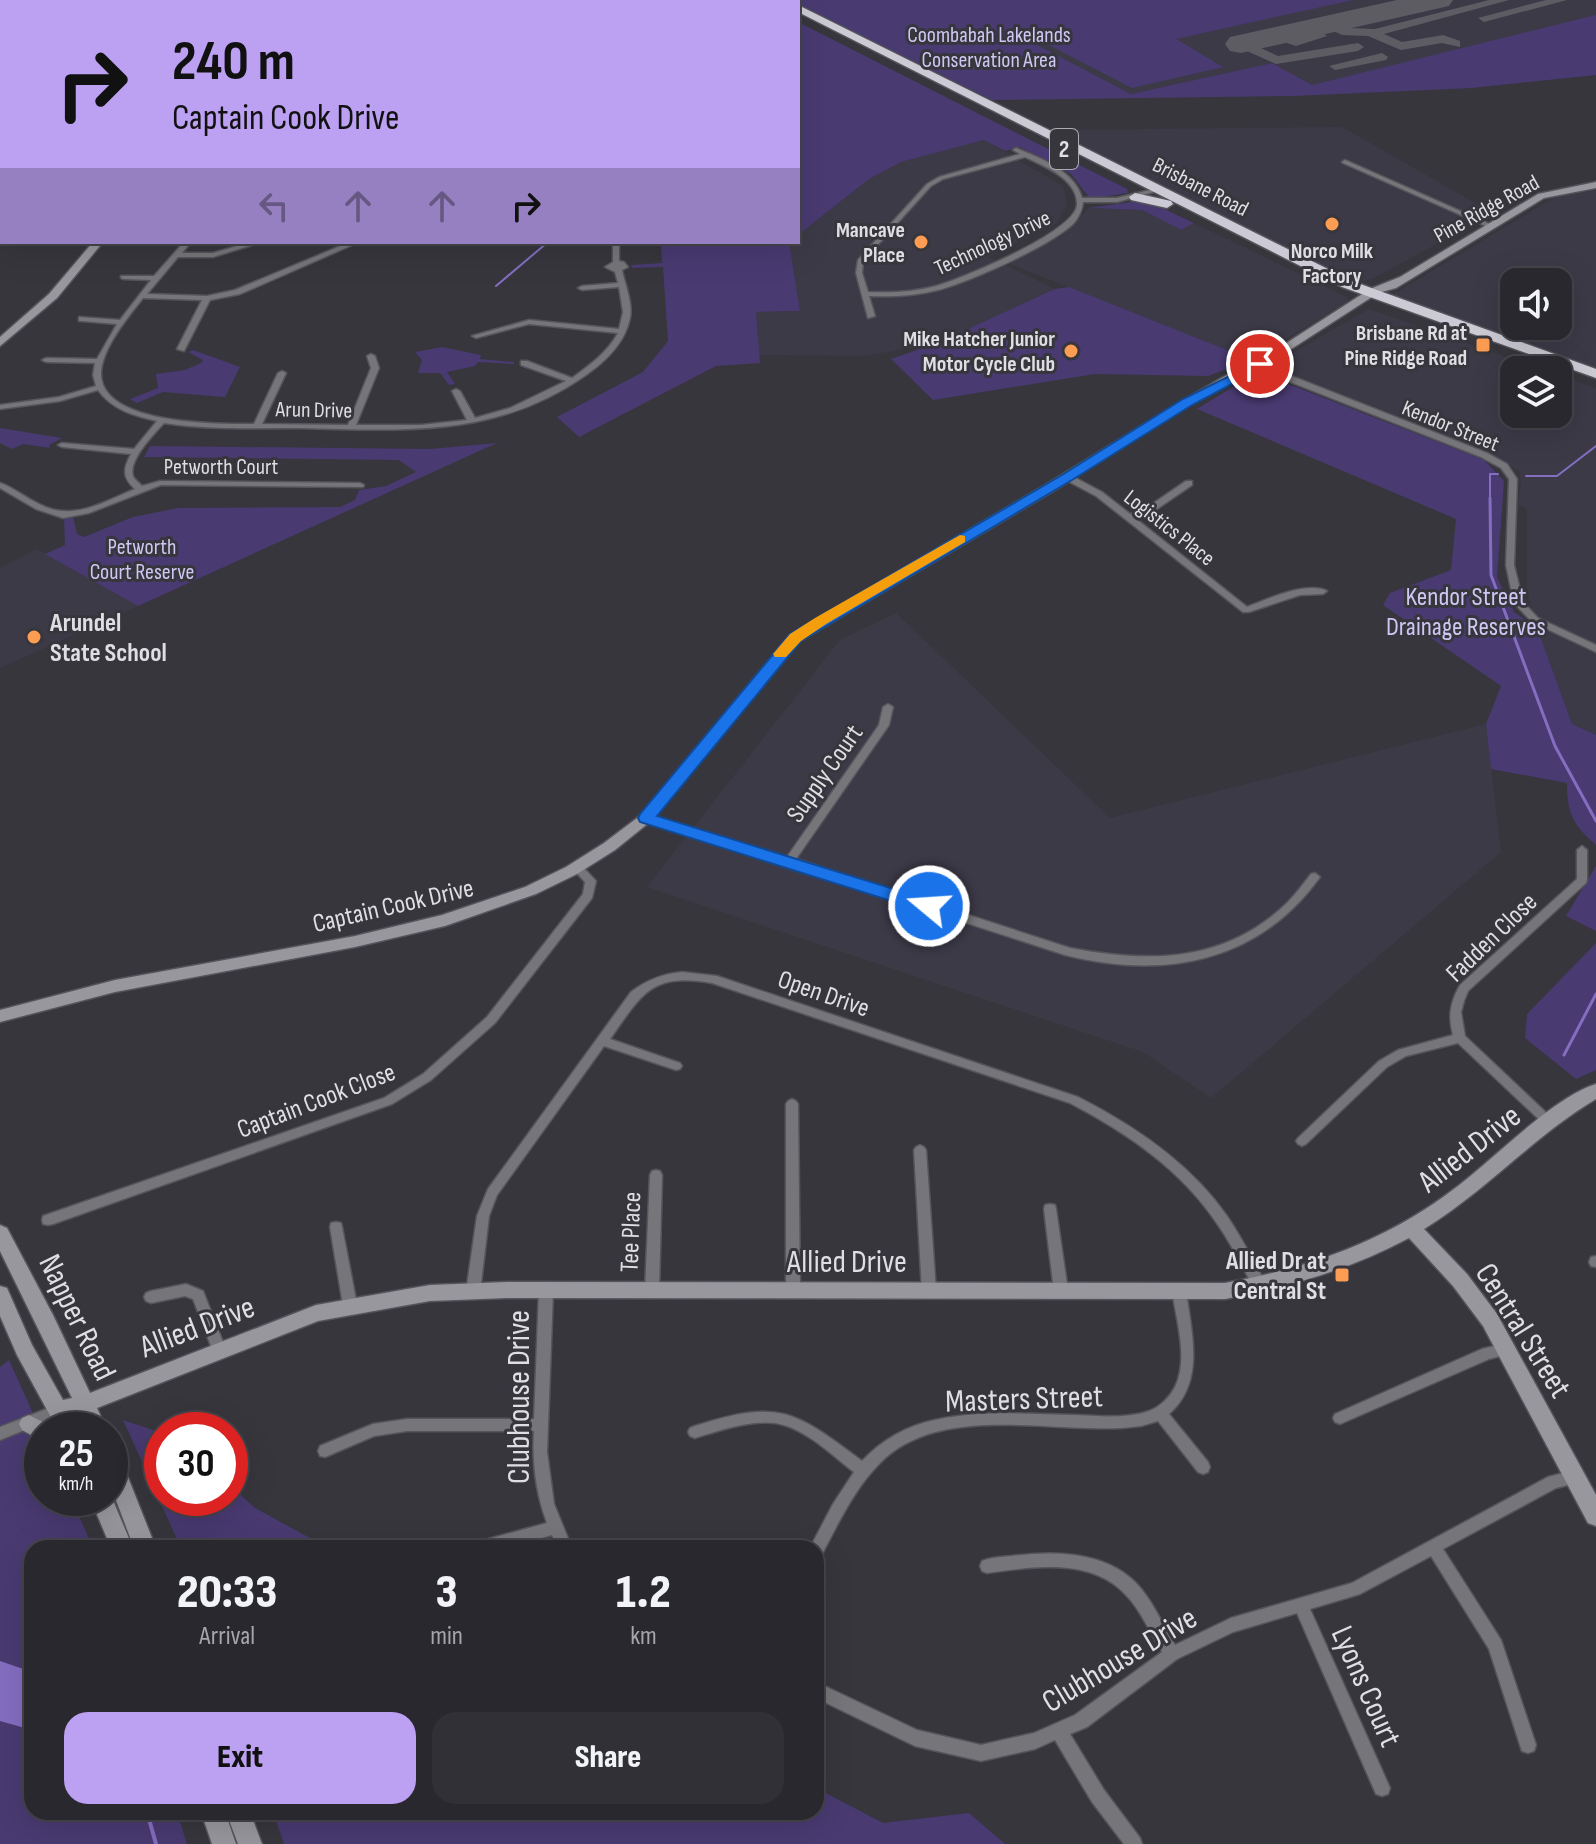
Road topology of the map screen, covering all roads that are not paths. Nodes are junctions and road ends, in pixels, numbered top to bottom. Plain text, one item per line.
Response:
1 (800, 9) edge
2 (800, 16) edge
3 (820, 23) junction
4 (1016, 150) dead end
5 (1025, 155) junction
6 (1345, 162) dead end
7 (1596, 185) edge
8 (1153, 191) junction
9 (1135, 197) junction
10 (1080, 200) junction
11 (1201, 218) junction
12 (1490, 226) junction
13 (96, 244) edge
14 (186, 244) edge
15 (252, 244) edge
16 (351, 244) edge
17 (616, 244) edge
18 (176, 255) junction
19 (123, 277) dead end
20 (158, 278) junction
21 (622, 285) junction
22 (1345, 286) junction
23 (582, 288) dead end
24 (865, 294) junction
25 (143, 296) junction
26 (207, 298) junction
27 (1373, 298) junction
28 (871, 316) dead end
29 (82, 319) dead end
30 (122, 322) junction
31 (622, 331) junction
32 (476, 336) dead end
33 (0, 343) edge
34 (181, 349) dead end
35 (371, 356) dead end
36 (46, 360) dead end
37 (97, 361) junction
38 (524, 363) dead end
39 (1253, 368) junction
40 (282, 373) dead end
41 (1596, 377) edge
42 (572, 381) junction
43 (100, 387) junction
44 (456, 391) dead end
45 (0, 407) edge
46 (163, 420) junction
47 (472, 421) junction
48 (257, 426) junction
49 (351, 427) junction
50 (62, 445) dead end
51 (137, 452) junction
52 (1070, 479) junction
53 (1189, 483) dead end
54 (0, 485) edge
55 (360, 485) dead end
56 (139, 488) junction
57 (1129, 517) junction
58 (1323, 591) dead end
59 (1596, 649) edge
60 (888, 707) dead end
61 (646, 818) junction
62 (1582, 850) dead end
63 (789, 861) junction
64 (577, 868) junction
65 (1315, 877) dead end
66 (0, 1016) edge
67 (1460, 1038) junction
68 (602, 1041) junction
69 (676, 1066) dead end
70 (1596, 1091) edge
71 (792, 1104) dead end
72 (1550, 1123) junction
73 (1302, 1141) dead end
74 (920, 1150) dead end
75 (656, 1175) dead end
76 (1050, 1209) dead end
77 (48, 1220) dead end
78 (336, 1227) dead end
79 (1411, 1227) junction
80 (0, 1233) edge
81 (1260, 1286) junction
82 (1179, 1290) junction
83 (546, 1291) junction
84 (652, 1291) junction
85 (793, 1291) junction
86 (929, 1291) junction
87 (1061, 1291) junction
88 (473, 1292) junction
89 (0, 1294) edge
90 (151, 1297) dead end
91 (350, 1305) junction
92 (1507, 1349) junction
93 (219, 1350) junction
94 (85, 1404) junction
95 (59, 1410) junction
96 (56, 1412) edge
97 (89, 1412) edge
98 (1160, 1413) junction
99 (1340, 1418) dead end
100 (541, 1425) junction
101 (24, 1430) edge
102 (695, 1432) dead end
103 (0, 1434) edge
104 (325, 1451) dead end
105 (1203, 1467) dead end
106 (864, 1471) junction
107 (1575, 1477) junction
108 (128, 1504) edge
109 (109, 1516) edge
110 (1596, 1516) edge
111 (556, 1527) junction
112 (119, 1540) edge
113 (142, 1540) edge
114 (510, 1540) edge
115 (562, 1540) edge
116 (822, 1540) edge
117 (1434, 1548) junction
118 (987, 1566) dead end
119 (1301, 1606) junction
120 (1172, 1654) junction
121 (824, 1694) edge
122 (1059, 1731) junction
123 (1528, 1745) dead end
124 (1382, 1788) dead end
125 (216, 1820) edge
126 (241, 1820) edge
127 (224, 1844) edge
128 (250, 1844) edge
129 (1134, 1844) edge

1 - 3 highway, Brisbane Road / 2
2 - 3 highway, Brisbane Road / 2
3 - 8 highway, Brisbane Road / 2
4 - 5 street, Technology Drive
5 - 10 street, Technology Drive
5 - 24 street
6 - 12 street
7 - 12 street, Pine Ridge Road
8 - 9 street
8 - 11 highway, Brisbane Road / 2
8 - 22 highway, Brisbane Road / 2
9 - 10 street
9 - 11 highway
10 - 24 street, Technology Drive
11 - 22 highway, Brisbane Road / 2
12 - 27 street, Pine Ridge Road
13 - 33 street
14 - 18 street
15 - 18 street
16 - 26 street
17 - 21 street
18 - 20 street
19 - 20 street
20 - 25 street
21 - 23 street
21 - 31 street
22 - 27 highway
22 - 27 highway
24 - 28 street
25 - 26 street
25 - 30 street
26 - 34 street
27 - 39 street, Captain Cook Drive
27 - 41 highway
27 - 41 highway
29 - 30 street
30 - 37 street
31 - 32 street
31 - 42 street, Arun Drive
35 - 49 street
36 - 37 street
37 - 43 street
38 - 42 street
39 - 52 street, Captain Cook Drive
39 - 59 street, Kendor Street
40 - 48 street
42 - 47 street, Arun Drive
43 - 45 street
43 - 46 street, Arun Drive
44 - 47 street
46 - 48 street, Arun Drive
46 - 51 street
47 - 49 street, Arun Drive
48 - 49 street, Arun Drive
50 - 51 street
51 - 56 street
52 - 57 street, Logistics Place
52 - 61 street, Captain Cook Drive
53 - 57 street
54 - 56 street, Petworth Court
55 - 56 street, Petworth Court
57 - 58 street, Logistics Place
60 - 63 street, Supply Court
61 - 63 street
61 - 64 street, Captain Cook Drive
62 - 67 street, Fadden Close
63 - 65 street
64 - 66 street, Captain Cook Drive
64 - 77 street, Captain Cook Close
67 - 72 street
67 - 73 street
68 - 69 street
68 - 81 street, Open Drive
68 - 88 street, Open Drive
70 - 72 street, Allied Drive
71 - 85 street
72 - 79 street, Allied Drive
74 - 86 street
75 - 84 street, Tee Place
76 - 87 street
78 - 91 street
79 - 81 street, Allied Drive
79 - 92 street, Central Street
80 - 94 street, Napper Road
81 - 82 street, Allied Drive
82 - 87 street, Allied Drive
82 - 98 street
83 - 84 street, Allied Drive
83 - 88 street, Allied Drive
83 - 100 street, Clubhouse Drive
84 - 85 street, Allied Drive
85 - 86 street, Allied Drive
86 - 87 street, Allied Drive
88 - 91 street, Allied Drive
89 - 95 street, Napper Road
90 - 93 street
91 - 93 street, Allied Drive
92 - 99 street
92 - 107 street, Central Street
93 - 94 street, Allied Drive
94 - 95 street, Allied Drive
94 - 97 street, Napper Road
95 - 96 street
98 - 105 street
98 - 106 street, Masters Street
100 - 104 street
100 - 111 street, Clubhouse Drive
101 - 103 street
102 - 106 street
106 - 116 street, Masters Street
107 - 110 street, Central Street
107 - 117 street, Clubhouse Drive
108 - 113 street
109 - 112 street
111 - 114 street
111 - 115 street, Clubhouse Drive
117 - 119 street, Clubhouse Drive
117 - 123 street
118 - 120 street
119 - 120 street, Clubhouse Drive
119 - 124 street, Lyons Court
120 - 122 street, Clubhouse Drive
121 - 122 street, Clubhouse Drive
122 - 129 street
125 - 127 street
126 - 128 street

